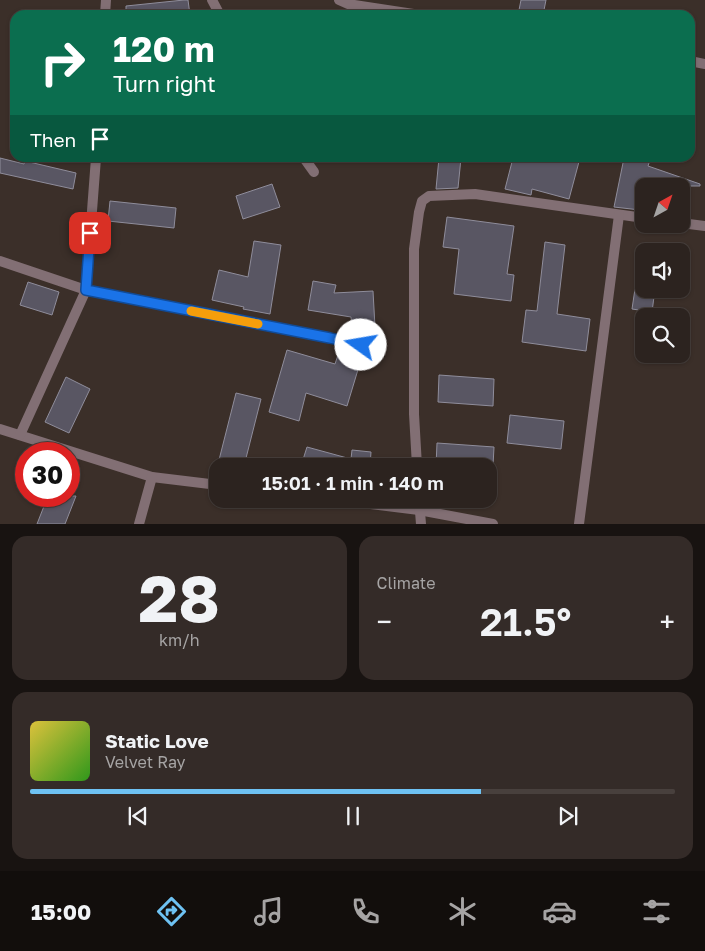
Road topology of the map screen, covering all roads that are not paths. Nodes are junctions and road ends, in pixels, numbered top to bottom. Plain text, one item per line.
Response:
1 (339, 0) edge
2 (387, 10) edge
3 (96, 162) edge
4 (307, 162) edge
5 (314, 172) dead end
6 (619, 215) junction
7 (635, 217) edge
8 (690, 224) edge
9 (705, 226) edge
10 (0, 261) edge
11 (86, 290) junction
12 (376, 349) dead end
13 (0, 429) edge
14 (20, 435) junction
15 (417, 458) edge
16 (152, 477) junction
17 (209, 484) edge
18 (404, 508) edge
19 (420, 510) junction
20 (139, 524) edge
21 (421, 524) edge
22 (493, 524) edge
23 (579, 524) edge

1 - 2 street
3 - 11 street
4 - 5 street
6 - 7 street
6 - 15 street
6 - 23 street
8 - 9 street
10 - 11 street
11 - 12 street
11 - 14 street
13 - 14 street
14 - 16 street
16 - 17 street
16 - 20 street
18 - 19 street
19 - 21 street
19 - 22 street

